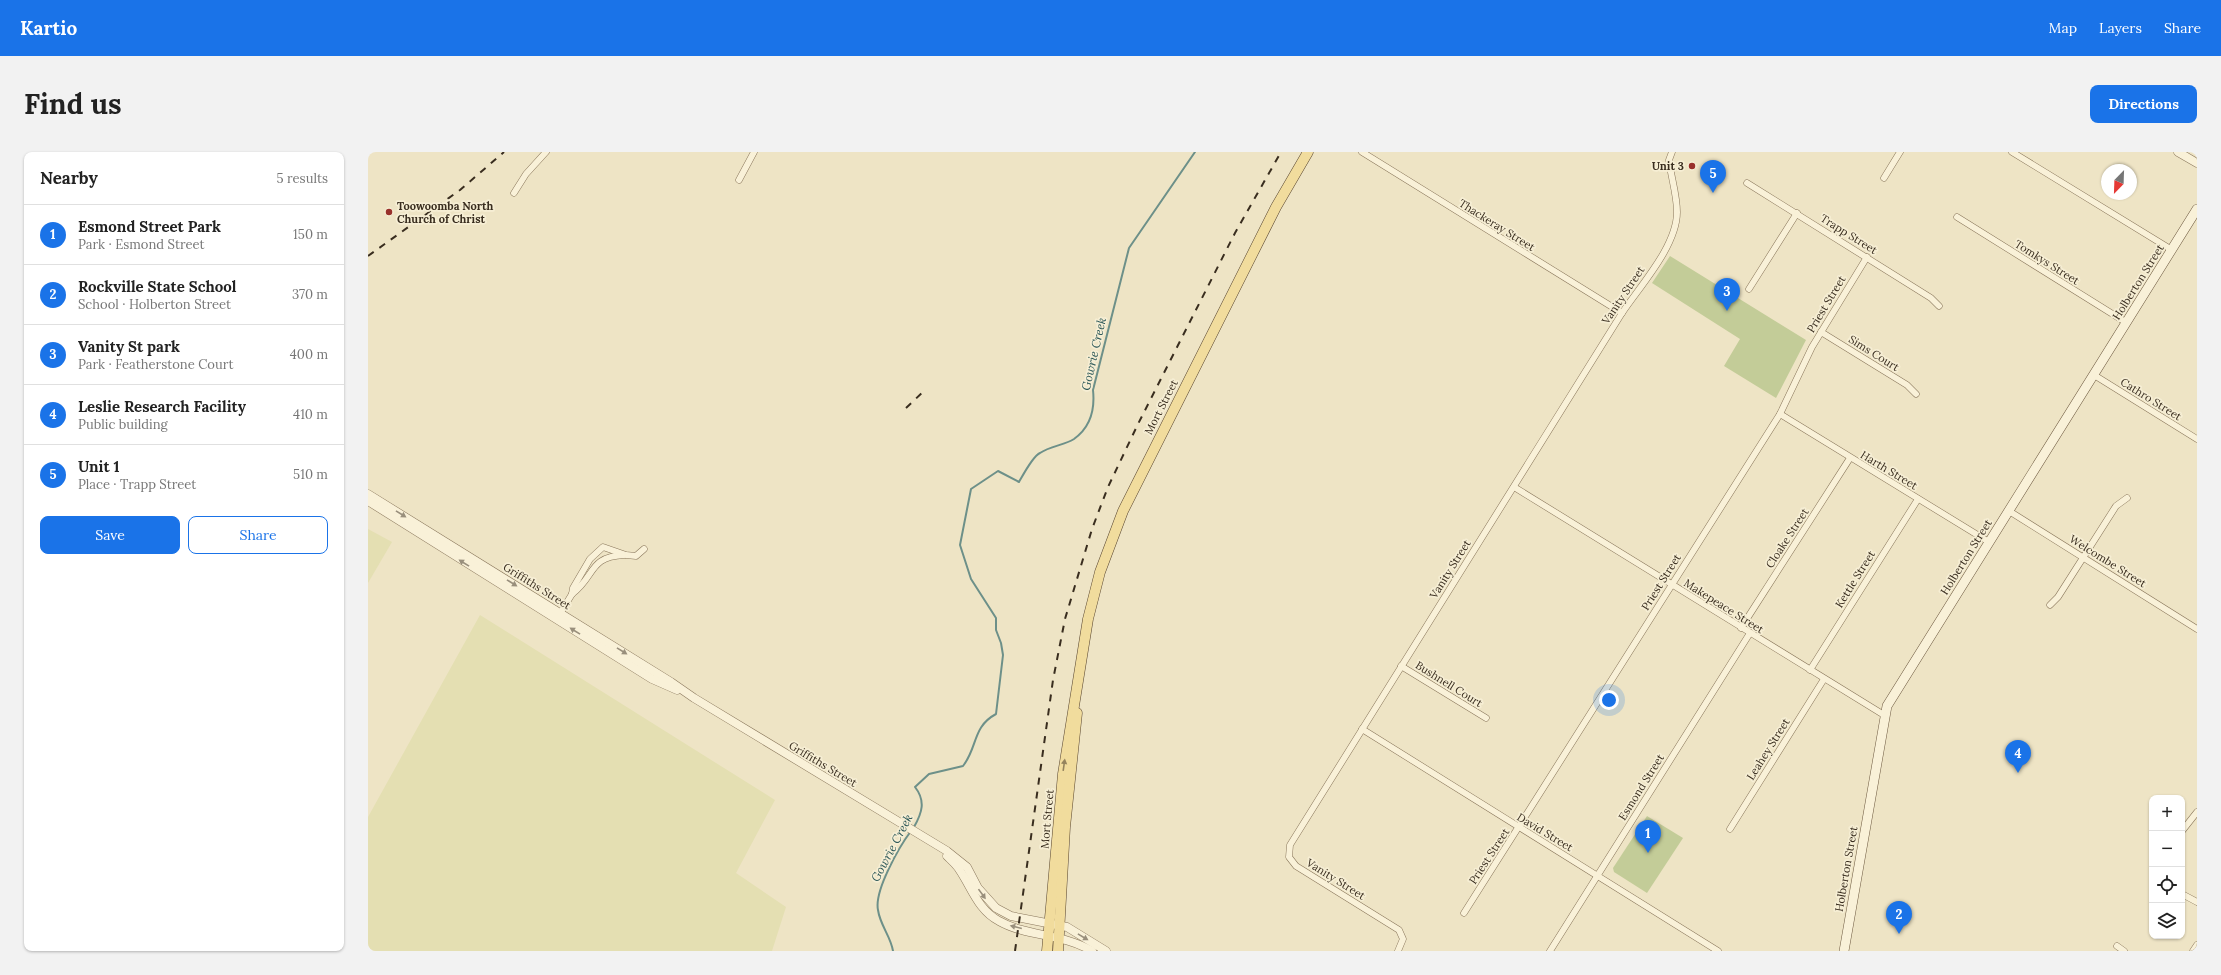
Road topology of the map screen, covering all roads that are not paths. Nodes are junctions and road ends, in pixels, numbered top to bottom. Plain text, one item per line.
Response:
1 (546, 152) edge
2 (754, 152) edge
3 (1308, 152) edge
4 (1362, 152) edge
5 (1672, 152) edge
6 (1900, 152) edge
7 (2012, 152) edge
8 (2178, 152) edge
9 (2197, 164) edge
10 (1884, 178) dead end
11 (739, 180) dead end
12 (1747, 183) dead end
13 (514, 193) dead end
14 (2197, 209) edge
15 (1797, 213) junction
16 (1956, 217) dead end
17 (2172, 250) junction
18 (1867, 257) junction
19 (1749, 289) dead end
20 (1939, 306) dead end
21 (1622, 313) junction
22 (2127, 323) junction
23 (1821, 332) junction
24 (2094, 375) junction
25 (1916, 394) dead end
26 (1780, 414) junction
27 (2197, 439) edge
28 (1850, 458) junction
29 (1514, 487) junction
30 (368, 494) edge
31 (2127, 498) dead end
32 (1918, 499) junction
33 (368, 501) edge
34 (2009, 511) junction
35 (1989, 542) junction
36 (644, 549) dead end
37 (626, 555) junction
38 (2083, 558) junction
39 (1672, 584) junction
40 (572, 594) junction
41 (2050, 605) dead end
42 (559, 616) junction
43 (1742, 628) junction
44 (2197, 628) edge
45 (1750, 633) junction
46 (1401, 666) junction
47 (1810, 670) junction
48 (1824, 679) junction
49 (1884, 715) junction
50 (1486, 718) dead end
51 (1362, 730) junction
52 (2197, 812) edge
53 (2185, 827) edge
54 (1519, 828) junction
55 (1730, 829) dead end
56 (941, 849) junction
57 (1598, 875) junction
58 (2185, 896) edge
59 (2197, 902) edge
60 (1464, 913) dead end
61 (1055, 924) junction
62 (1054, 936) junction
63 (2197, 945) edge
64 (2117, 946) dead end
65 (1047, 951) edge
66 (1058, 951) edge
67 (1092, 951) edge
68 (1106, 951) edge
69 (1398, 951) edge
70 (1550, 951) edge
71 (1718, 951) edge
72 (1844, 951) edge
73 (2124, 951) edge
74 (2193, 951) edge

1 - 13 street
2 - 11 street
3 - 61 main road, Mort Street
4 - 21 street, Thackeray Street
5 - 21 street, Vanity Street
6 - 10 street
7 - 17 street
8 - 9 street
12 - 15 street, Trapp Street
14 - 17 main road, Holberton Street
15 - 18 street, Trapp Street
15 - 19 street
16 - 22 street, Tomkys Street
17 - 22 main road, Holberton Street
18 - 20 street, Trapp Street
18 - 23 street, Priest Street
21 - 29 street, Vanity Street
22 - 24 main road, Holberton Street
23 - 25 street, Sims Court
23 - 26 street, Priest Street
24 - 27 street, Cathro Street
24 - 34 main road, Holberton Street
26 - 28 street, Harth Street
26 - 39 street, Priest Street
28 - 32 street, Harth Street
28 - 43 street, Cloake Street
29 - 39 street, Makepeace Street
29 - 46 street, Vanity Street
30 -> 42 street, Griffiths Street
31 - 38 street
32 - 35 street, Harth Street
32 - 47 street, Kettle Street
42 -> 33 street, Griffiths Street
34 - 35 main road, Holberton Street
34 - 38 street, Welcombe Street
35 - 49 main road, Holberton Street
36 - 37 street
37 - 40 street
37 - 40 street
38 - 41 street
38 - 44 street, Welcombe Street
39 - 43 street, Makepeace Street
39 - 54 street, Priest Street
40 - 42 street
42 - 56 street, Griffiths Street
43 - 45 street, Makepeace Street
45 - 47 street, Makepeace Street
45 - 57 street, Esmond Street
46 - 50 street, Bushnell Court
46 - 51 street, Vanity Street
47 - 48 street, Makepeace Street
48 - 49 street, Makepeace Street
48 - 55 street, Leahey Street
49 - 72 main road, Holberton Street
51 - 54 street, David Street
51 - 69 street, Vanity Street
52 - 53 street
54 - 57 street, David Street
54 - 60 street, Priest Street
56 -> 61 street, Griffiths Street
62 -> 56 street, Griffiths Street
57 - 70 street, Esmond Street
57 - 71 street, David Street
58 - 59 street
61 - 62 main road, Mort Street
61 -> 68 street, Griffiths Street
62 - 65 main road, Mort Street
62 - 66 main road, Mort Street
62 - 67 street, Griffiths Street
63 - 74 street
64 - 73 street

